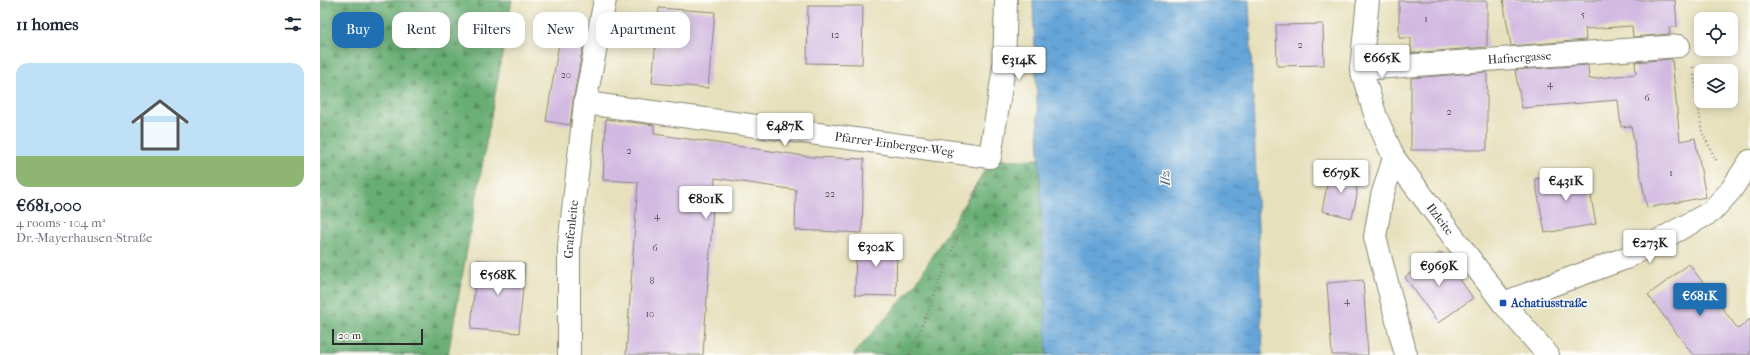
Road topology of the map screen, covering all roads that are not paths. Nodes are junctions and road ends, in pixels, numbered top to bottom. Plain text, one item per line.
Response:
1 (605, 0) edge
2 (1006, 0) edge
3 (1368, 0) edge
4 (1679, 46) road end
5 (1361, 68) junction
6 (585, 103) junction
7 (1394, 158) junction
8 (1750, 161) edge
9 (1503, 303) junction
10 (569, 355) edge
11 (1406, 355) edge
12 (1548, 355) edge

1 - 6 street, Grafenleite
2 - 6 street, Pfarrer-Einberger-Weg
3 - 5 street
4 - 5 street, Hafnergasse
5 - 7 street, Ilzleite
6 - 10 street, Grafenleite
7 - 9 street, Ilzleite
7 - 11 street
8 - 9 street
9 - 12 street, Ilzleite

